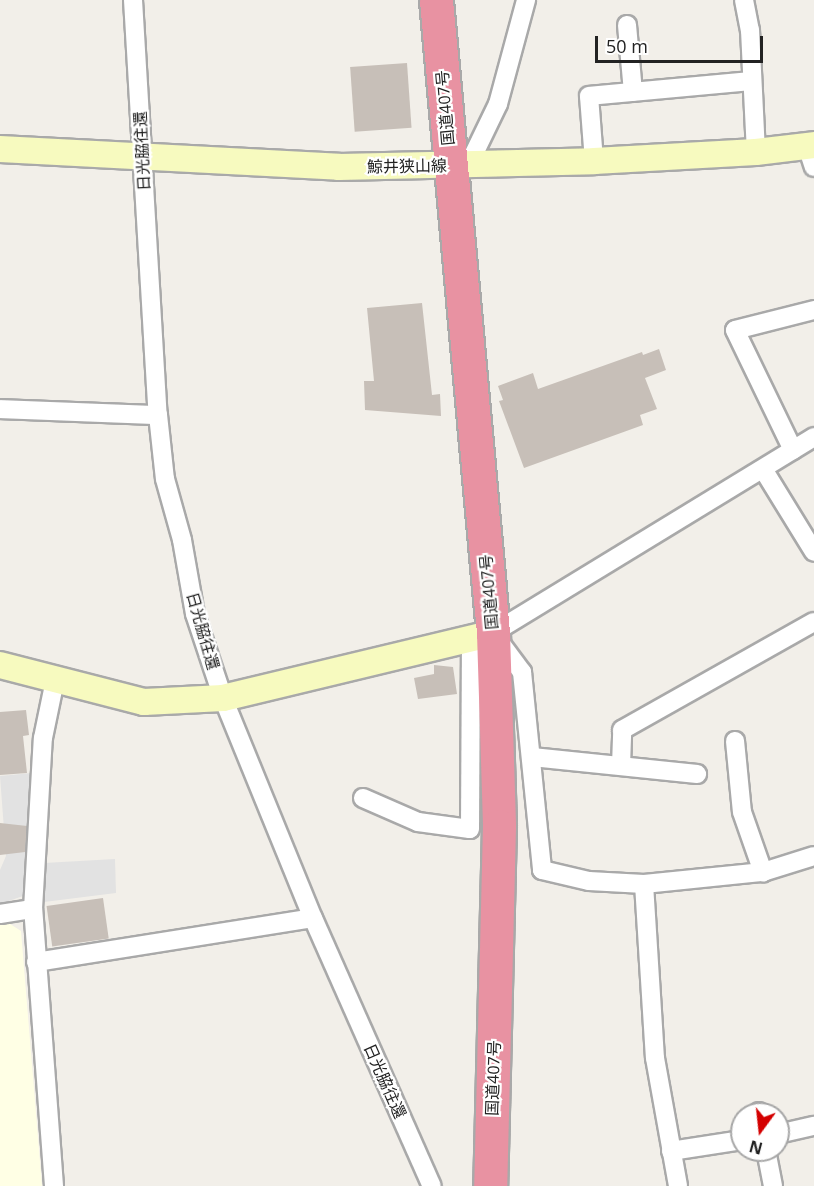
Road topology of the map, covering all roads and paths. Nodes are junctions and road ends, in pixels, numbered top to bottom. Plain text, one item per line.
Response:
1 (133, 0) edge
2 (436, 0) edge
3 (526, 0) edge
4 (744, 0) edge
5 (627, 25) dead end
6 (750, 81) junction
7 (633, 92) junction
8 (0, 149) edge
9 (756, 152) junction
10 (812, 152) edge
11 (142, 157) junction
12 (594, 161) junction
13 (460, 165) junction
14 (814, 310) edge
15 (0, 409) edge
16 (158, 415) junction
17 (814, 437) edge
18 (793, 450) junction
19 (763, 469) junction
20 (814, 552) edge
21 (814, 622) edge
22 (482, 636) junction
23 (0, 665) edge
24 (55, 680) junction
25 (223, 698) junction
26 (735, 741) dead end
27 (532, 757) junction
28 (621, 766) junction
29 (697, 774) dead end
30 (363, 798) dead end
31 (814, 856) edge
32 (763, 872) junction
33 (644, 884) junction
34 (33, 909) junction
35 (0, 914) edge
36 (313, 918) junction
37 (36, 962) junction
38 (814, 1126) edge
39 (790, 1131) edge
40 (730, 1142) edge
41 (671, 1150) junction
42 (769, 1162) edge
43 (54, 1186) edge
44 (432, 1186) edge
45 (490, 1186) edge
46 (678, 1186) edge
47 (774, 1186) edge

1 - 11 street, 日光脇往還
2 - 13 highway, 国道407号
3 - 13 street
4 - 6 street
5 - 7 street
6 - 7 street
6 - 9 street
7 - 12 street
8 - 11 main road, 鯨井狭山線
9 - 10 main road, 鯨井狭山線
9 - 12 main road, 鯨井狭山線
11 - 13 main road, 鯨井狭山線
11 - 16 street, 日光脇往還
12 - 13 main road, 鯨井狭山線
13 - 22 highway, 国道407号
14 - 18 street
15 - 16 street
16 - 25 street, 日光脇往還
17 - 18 street
18 - 19 street
19 - 20 street
19 - 22 street
21 - 28 street
22 - 25 main road
22 - 27 street
22 - 30 street
22 - 45 highway, 国道407号
23 - 24 main road
24 - 25 main road
24 - 34 street
25 - 36 street, 日光脇往還
26 - 32 street
27 - 28 street
27 - 33 street
28 - 29 street
31 - 32 street
32 - 33 street
33 - 41 street
34 - 35 street
34 - 37 street
36 - 37 street
36 - 44 street, 日光脇往還
37 - 43 street
38 - 39 street
40 - 41 street
41 - 46 street
42 - 47 street

